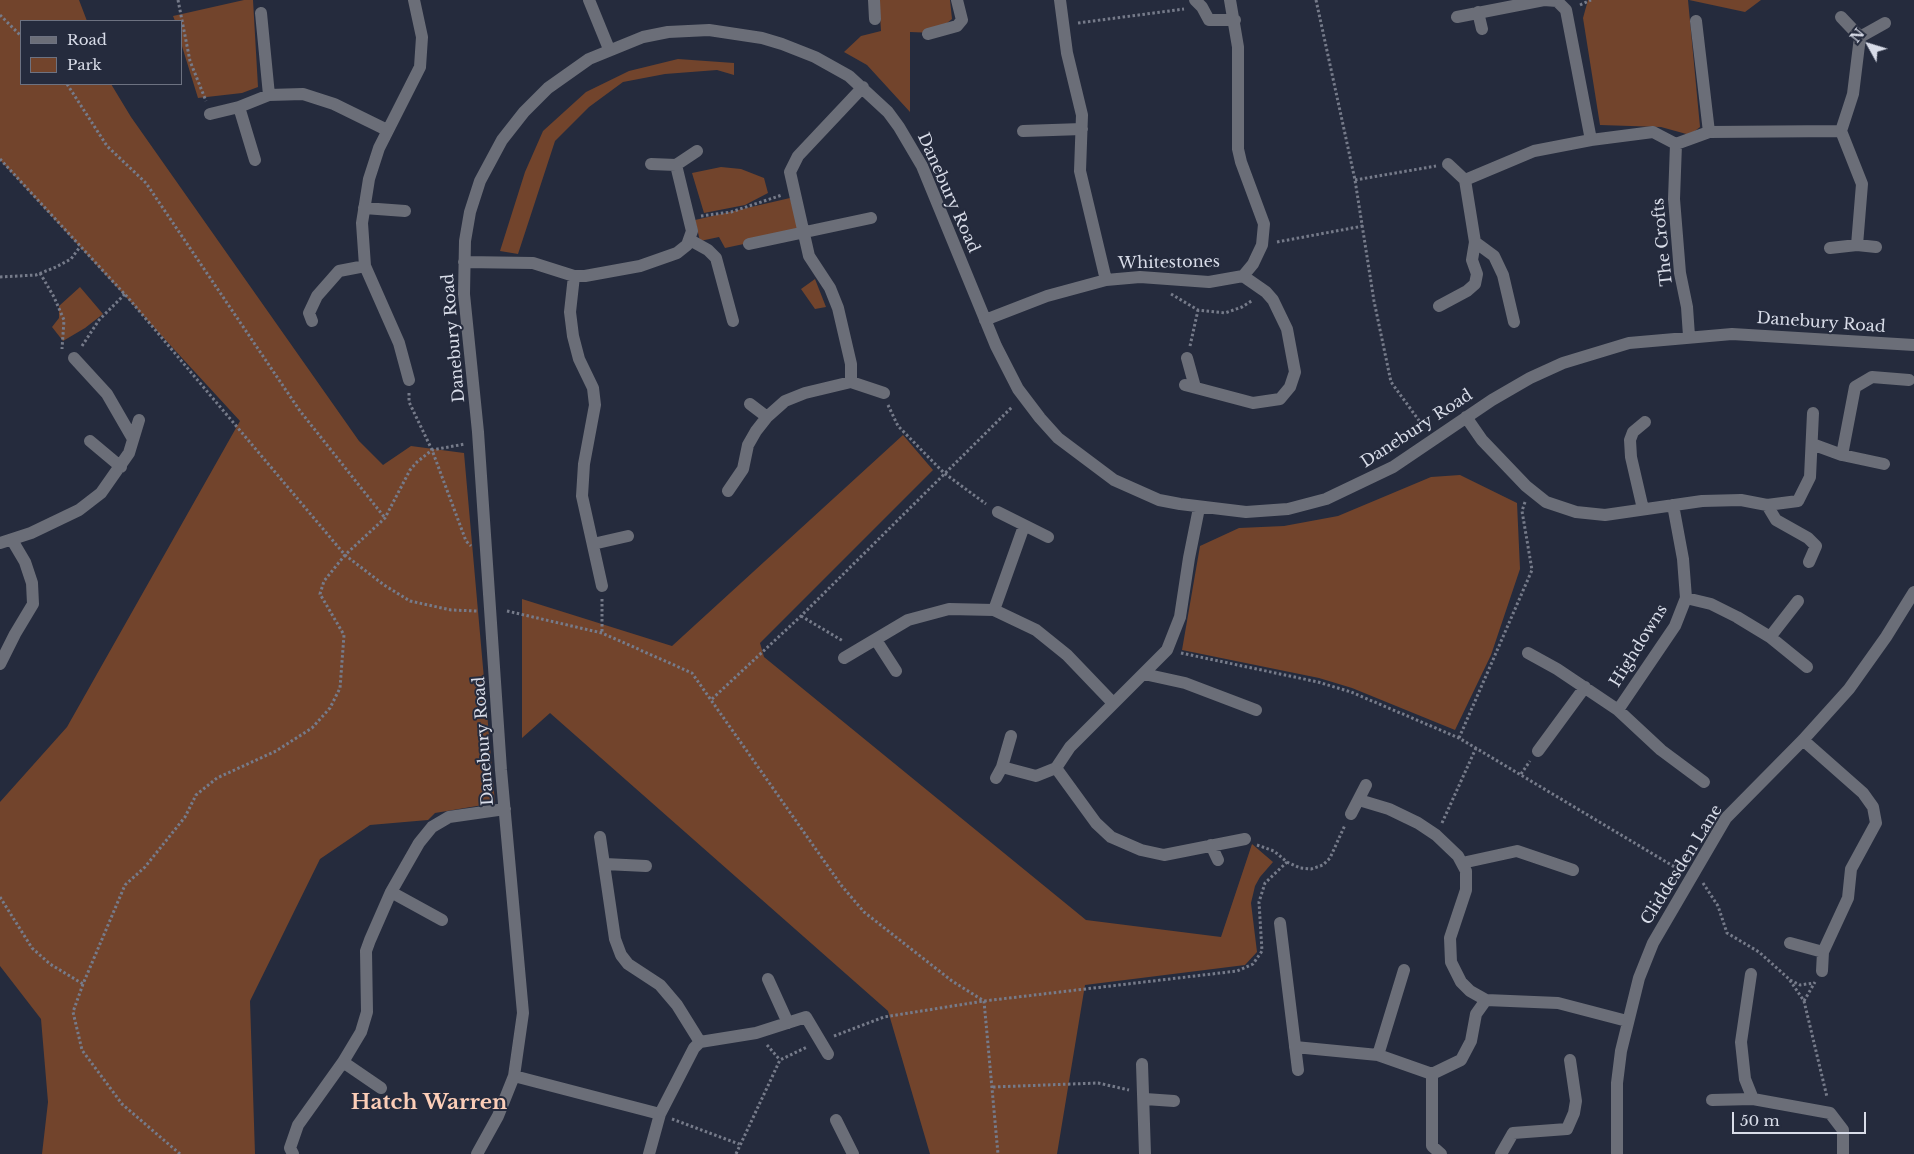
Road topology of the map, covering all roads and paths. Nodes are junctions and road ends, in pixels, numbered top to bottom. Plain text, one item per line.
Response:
1 (178, 0) edge
2 (414, 0) edge
3 (589, 0) edge
4 (874, 0) edge
5 (957, 0) edge
6 (1060, 0) edge
7 (1230, 0) edge
8 (1316, 0) edge
9 (1544, 0) edge
10 (1564, 2) edge
11 (1199, 3) edge
12 (1478, 12) junction
13 (261, 13) dead end
14 (0, 15) edge
15 (1457, 17) dead end
16 (1841, 17) dead end
17 (875, 19) dead end
18 (182, 20) edge
19 (182, 20) edge
20 (1235, 20) junction
21 (1696, 21) dead end
22 (1885, 23) dead end
23 (1063, 25) junction
24 (1482, 29) dead end
25 (928, 34) dead end
26 (20, 35) edge
27 (1860, 38) junction
28 (610, 49) junction
29 (68, 85) edge
30 (863, 87) junction
31 (269, 95) junction
32 (240, 106) junction
33 (210, 114) joint
34 (1082, 129) junction
35 (387, 130) junction
36 (1023, 131) dead end
37 (1841, 131) junction
38 (1708, 132) junction
39 (1591, 140) junction
40 (1676, 144) junction
41 (697, 151) dead end
42 (0, 159) edge
43 (255, 160) dead end
44 (651, 164) dead end
45 (1448, 164) joint
46 (676, 165) junction
47 (1355, 180) junction
48 (1465, 180) junction
49 (794, 190) junction
50 (364, 208) junction
51 (405, 211) dead end
52 (688, 218) junction
53 (871, 218) dead end
54 (1363, 226) junction
55 (803, 233) junction
56 (690, 240) junction
57 (1475, 242) junction
58 (749, 244) dead end
59 (1262, 245) junction
60 (1857, 245) junction
61 (80, 247) junction
62 (1876, 247) dead end
63 (1830, 248) dead end
64 (464, 262) junction
65 (365, 266) junction
66 (40, 273) junction
67 (574, 276) junction
68 (1243, 276) junction
69 (0, 277) edge
70 (1106, 280) junction
71 (1165, 291) dead end
72 (1266, 292) junction
73 (125, 294) junction
74 (1439, 306) dead end
75 (1198, 310) junction
76 (985, 320) junction
77 (312, 321) dead end
78 (733, 321) dead end
79 (1514, 322) dead end
80 (1689, 336) junction
81 (1914, 345) edge
82 (74, 358) junction
83 (1187, 358) joint
84 (409, 380) joint
85 (1909, 380) dead end
86 (851, 382) junction
87 (884, 393) joint
88 (750, 404) dead end
89 (1012, 407) dead end
90 (1813, 414) dead end
91 (1466, 417) junction
92 (767, 418) junction
93 (139, 420) dead end
94 (1645, 422) dead end
95 (1423, 426) dead end
96 (133, 439) junction
97 (90, 441) dead end
98 (470, 443) dead end
99 (1812, 444) junction
100 (432, 450) junction
101 (1842, 455) junction
102 (1884, 464) dead end
103 (121, 467) junction
104 (944, 473) junction
105 (728, 491) dead end
106 (1526, 501) dead end
107 (1673, 505) junction
108 (1767, 505) junction
109 (1199, 508) junction
110 (1643, 510) junction
111 (998, 512) joint
112 (385, 518) junction
113 (1024, 526) junction
114 (628, 536) dead end
115 (1048, 536) dead end
116 (6, 542) edge
117 (593, 544) junction
118 (476, 552) dead end
119 (345, 555) junction
120 (1809, 562) dead end
121 (602, 586) joint
122 (1914, 592) edge
123 (1686, 598) junction
124 (1798, 601) dead end
125 (994, 610) junction
126 (480, 611) dead end
127 (508, 611) dead end
128 (800, 616) junction
129 (602, 633) junction
130 (1770, 637) junction
131 (876, 640) junction
132 (1167, 650) junction
133 (1528, 653) dead end
134 (848, 655) joint
135 (0, 664) edge
136 (1807, 668) dead end
137 (896, 671) dead end
138 (1144, 674) junction
139 (1585, 687) junction
140 (712, 699) junction
141 (1114, 703) junction
142 (1256, 710) dead end
143 (1618, 710) junction
144 (1011, 736) dead end
145 (1459, 738) junction
146 (1803, 740) junction
147 (1476, 748) junction
148 (1538, 750) dead end
149 (1056, 768) junction
150 (1704, 782) dead end
151 (1366, 785) dead end
152 (1359, 800) junction
153 (505, 809) junction
154 (1351, 814) joint
155 (1436, 835) junction
156 (600, 838) dead end
157 (1246, 839) joint
158 (1211, 845) junction
159 (1218, 860) dead end
160 (1288, 862) junction
161 (1462, 863) junction
162 (605, 864) junction
163 (646, 866) dead end
164 (1678, 869) dead end
165 (1573, 870) dead end
166 (1703, 883) dead end
167 (391, 892) junction
168 (0, 897) edge
169 (442, 920) dead end
170 (1280, 923) dead end
171 (1790, 943) dead end
172 (1824, 952) junction
173 (1404, 970) dead end
174 (1822, 971) joint
175 (1751, 974) dead end
176 (768, 979) dead end
177 (1789, 979) junction
178 (1814, 983) junction
179 (83, 984) junction
180 (1486, 1000) junction
181 (984, 1001) junction
182 (1804, 1001) junction
183 (1627, 1021) junction
184 (788, 1023) junction
185 (820, 1041) junction
186 (700, 1042) junction
187 (1295, 1047) junction
188 (828, 1054) dead end
189 (1378, 1055) junction
190 (1570, 1060) dead end
191 (344, 1062) junction
192 (1142, 1064) dead end
193 (1298, 1070) dead end
194 (1432, 1074) junction
195 (514, 1076) junction
196 (993, 1087) junction
197 (381, 1088) dead end
198 (1145, 1096) junction
199 (1753, 1099) junction
200 (1712, 1100) dead end
201 (1174, 1101) dead end
202 (1830, 1112) junction
203 (660, 1114) junction
204 (836, 1120) dead end
205 (739, 1144) junction
206 (180, 1154) edge
207 (293, 1154) edge
208 (478, 1154) edge
209 (649, 1154) edge
210 (736, 1154) edge
211 (853, 1154) edge
212 (998, 1154) edge
213 (1145, 1154) edge
214 (1441, 1154) edge
215 (1501, 1154) edge
216 (1617, 1154) edge
217 (1843, 1154) edge

1 - 19 path
2 - 35 street
3 - 28 street
4 - 17 street
5 - 25 street
6 - 23 street
7 - 20 street, Whitestones
8 - 47 path
9 - 10 street
9 - 12 street
10 - 39 street
11 - 20 street
11 - 23 path
12 - 15 street
12 - 24 street
13 - 31 street
14 - 26 path
16 - 27 street
18 - 33 path
20 - 59 street, Whitestones
21 - 38 street
22 - 27 street
23 - 34 street
27 - 37 street
28 - 30 street, Danebury Road
28 - 64 street, Danebury Road
29 - 112 path
30 - 49 street
30 - 76 street, Danebury Road
31 - 32 street
31 - 35 street
32 - 33 street
32 - 43 street
34 - 36 street
34 - 70 street
35 - 50 street
37 - 38 street
37 - 60 street
38 - 40 street
39 - 40 street
39 - 48 street
40 - 80 street, The Crofts
41 - 46 street
42 - 61 path
44 - 46 street
45 - 47 path
45 - 48 street
46 - 52 street
47 - 54 path
48 - 57 street
49 - 52 path
49 - 55 street
50 - 51 street
50 - 65 street
52 - 56 street
53 - 55 street
54 - 59 path
54 - 95 path
55 - 58 street
55 - 86 street
56 - 67 street
56 - 78 street
57 - 74 street
57 - 79 street
59 - 68 street, Whitestones
60 - 62 street
60 - 63 street
61 - 66 path
61 - 73 path
64 - 67 street
64 - 153 street, Danebury Road
65 - 77 street
65 - 84 street
66 - 69 path
66 - 82 path
67 - 117 street
68 - 70 street, Whitestones
68 - 72 street
70 - 76 street, Whitestones
71 - 75 path
72 - 75 path
72 - 83 street
73 - 82 path
73 - 119 path
75 - 83 path
76 - 109 street, Danebury Road
80 - 81 street, Danebury Road
80 - 91 street, Danebury Road
82 - 96 street
84 - 100 path
85 - 101 street
86 - 87 street
86 - 92 street
87 - 104 path
88 - 92 street
89 - 104 path
90 - 99 street
91 - 109 street, Danebury Road
91 - 110 street
92 - 105 street
93 - 96 street
94 - 110 street
96 - 103 street
97 - 103 street
98 - 100 path
99 - 101 street
99 - 108 street
100 - 112 path
100 - 118 path
101 - 102 street
103 - 116 street
104 - 111 path
104 - 128 path
106 - 145 path
107 - 108 street
107 - 110 street
107 - 123 street, Highdowns
108 - 120 street
109 - 132 street
111 - 113 street
112 - 119 path
113 - 115 street
113 - 125 street
114 - 117 street
116 - 135 street
117 - 121 street
119 - 126 path
119 - 179 path
121 - 129 path
122 - 146 street, Cliddesden Lane
123 - 130 street, Highdowns
123 - 143 street, Highdowns
124 - 130 street
125 - 131 street
125 - 141 street
127 - 129 path
128 - 134 path
128 - 140 path
129 - 140 path
130 - 136 street, Highdowns
131 - 134 street
131 - 137 street
132 - 138 street
132 - 145 path
133 - 139 street, Highdowns
138 - 141 street
138 - 142 street
139 - 143 street, Highdowns
139 - 148 street, Highdowns
140 - 181 path
141 - 149 street
143 - 150 street, Highdowns
144 - 149 street
145 - 147 path
146 - 172 street
146 - 183 street, Cliddesden Lane
147 - 155 path
147 - 164 path
149 - 158 street
151 - 152 street
152 - 154 street
152 - 155 street
153 - 167 street
153 - 195 street, Danebury Road
154 - 160 path
155 - 161 street
156 - 162 street
157 - 158 street
157 - 160 path
158 - 159 street
160 - 181 path
161 - 165 street
161 - 180 street
162 - 163 street
162 - 186 street
166 - 177 path
167 - 169 street
167 - 191 street
168 - 179 path
170 - 187 street
171 - 172 street
172 - 174 street
173 - 189 street
174 - 178 path
175 - 199 street
176 - 184 street
177 - 178 path
177 - 182 path
178 - 182 path
179 - 206 path
180 - 183 street
180 - 194 street
181 - 185 path
181 - 196 path
182 - 202 path
183 - 216 street, Cliddesden Lane
184 - 185 street
184 - 186 street
185 - 188 street
185 - 205 path
186 - 203 street
187 - 189 street
187 - 193 street
189 - 194 street
190 - 215 street
191 - 197 street
191 - 207 street
192 - 198 street
194 - 214 street
195 - 203 street
195 - 208 street, Danebury Road
196 - 198 path
196 - 212 path
198 - 201 street
198 - 213 street
199 - 200 street
199 - 202 street
202 - 217 street
203 - 205 path
203 - 209 street
204 - 211 street
205 - 210 path

